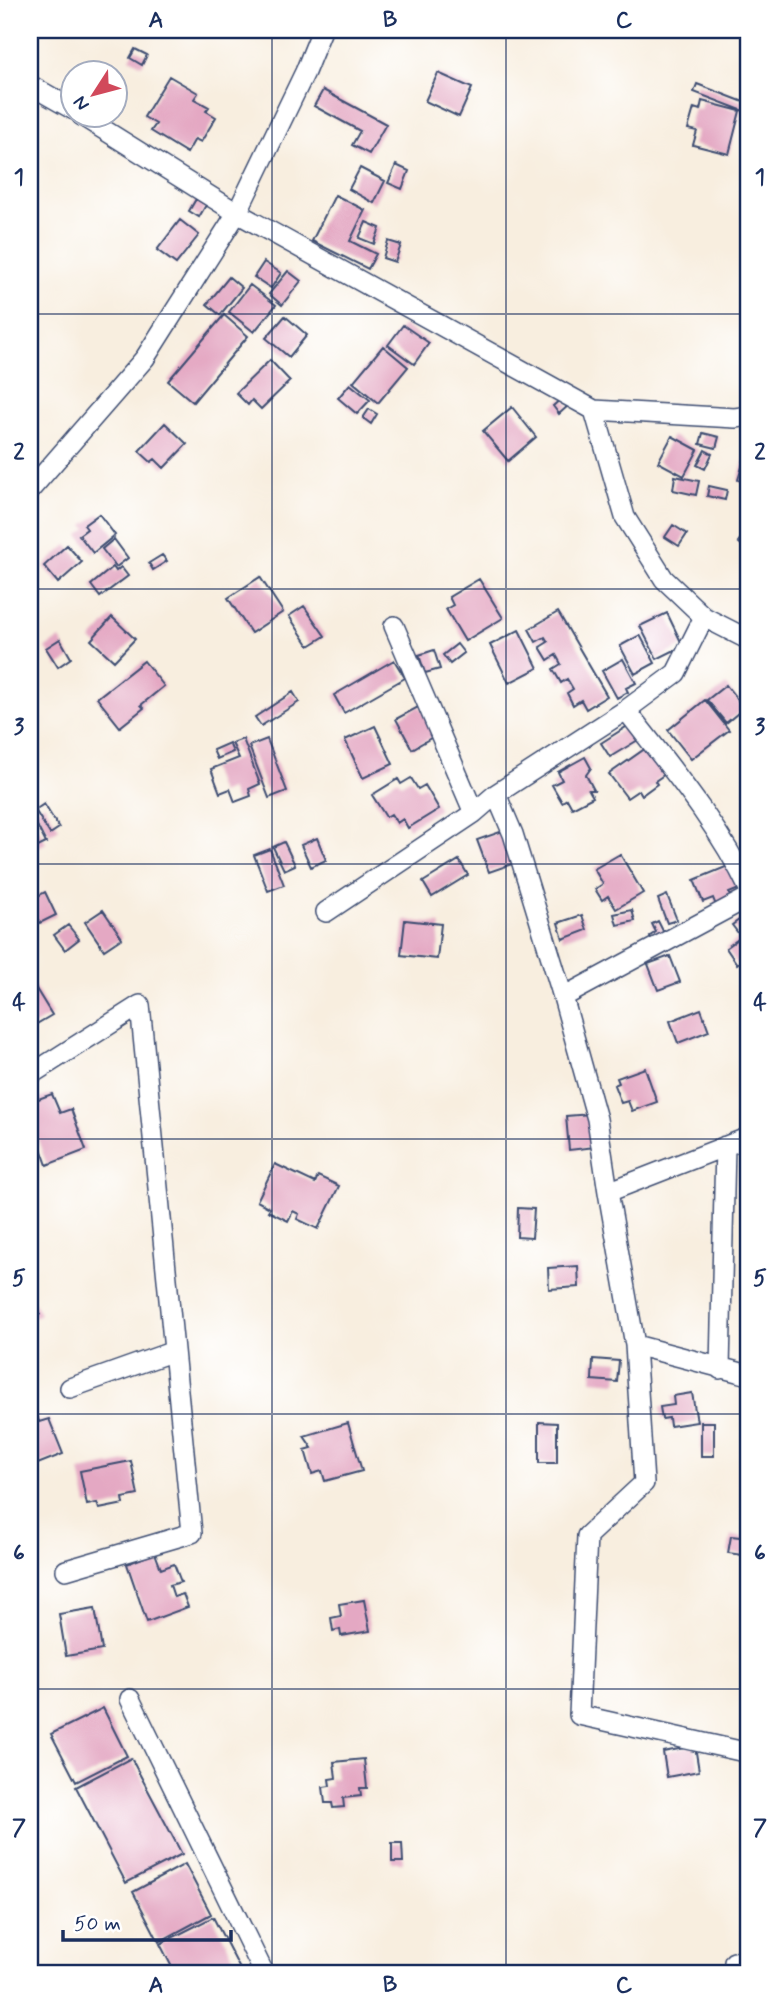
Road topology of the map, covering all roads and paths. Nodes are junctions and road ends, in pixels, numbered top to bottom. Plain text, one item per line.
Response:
1 (322, 30) edge
2 (30, 85) edge
3 (60, 102) edge
4 (104, 130) edge
5 (237, 213) junction
6 (594, 410) junction
7 (749, 416) edge
8 (30, 490) edge
9 (704, 617) junction
10 (394, 626) dead end
11 (749, 640) edge
12 (626, 710) junction
13 (496, 794) junction
14 (474, 813) junction
15 (749, 889) edge
16 (749, 897) edge
17 (326, 912) dead end
18 (564, 997) junction
19 (30, 1075) edge
20 (749, 1137) edge
21 (724, 1146) junction
22 (608, 1192) junction
23 (635, 1345) junction
24 (174, 1351) junction
25 (720, 1369) junction
26 (749, 1376) edge
27 (69, 1388) dead end
28 (66, 1570) dead end
29 (130, 1699) dead end
30 (749, 1753) edge
31 (264, 1973) edge

1 - 5 street
2 - 3 street
4 - 5 street
5 - 6 street
5 - 8 street
6 - 7 street
6 - 9 street
9 - 11 street
9 - 12 street
10 - 14 street
12 - 13 street
12 - 15 street
13 - 14 street
13 - 18 street
14 - 17 street
16 - 18 street
18 - 22 street
19 - 24 street
20 - 21 street
21 - 22 street
21 - 25 street
22 - 23 street
23 - 25 street
23 - 30 street
24 - 27 street
24 - 28 street
25 - 26 street
29 - 31 street

